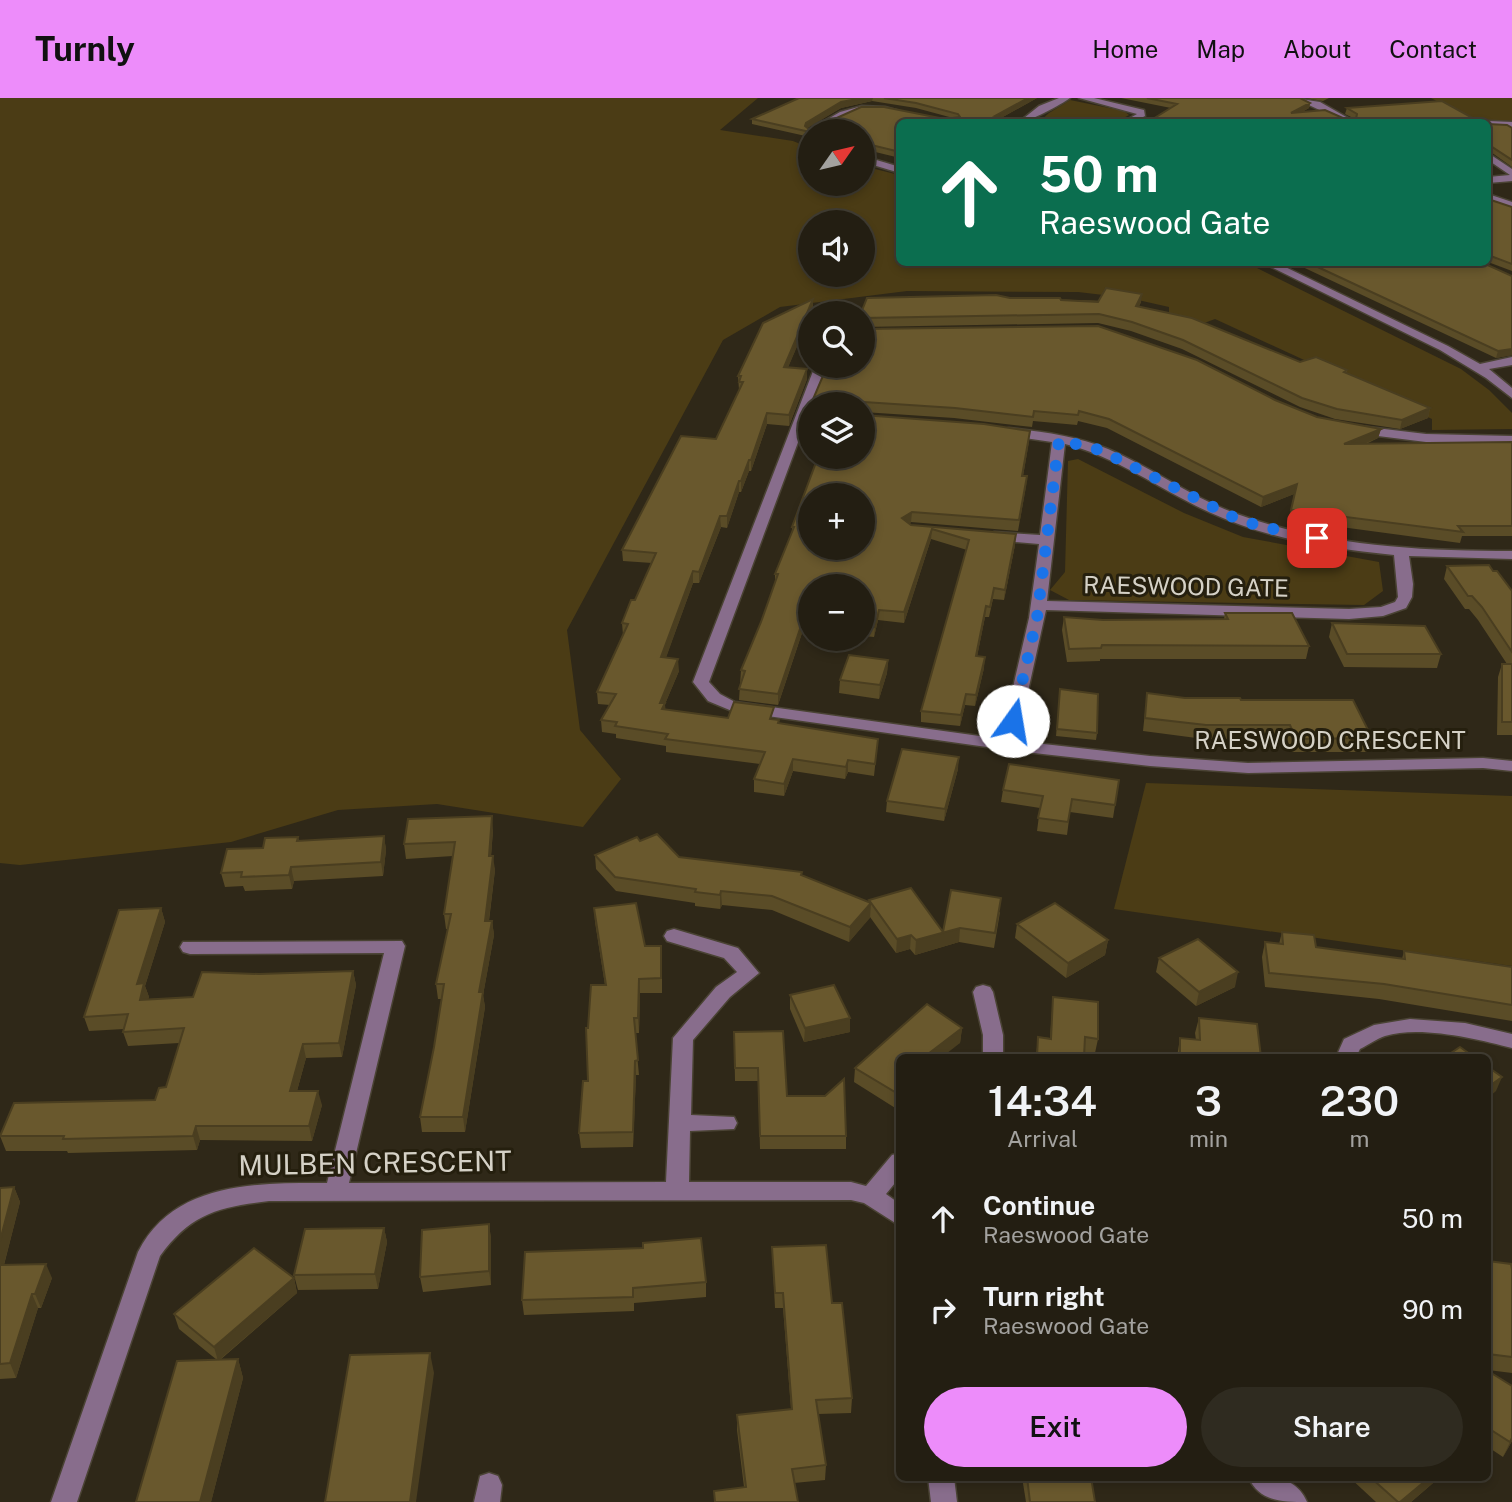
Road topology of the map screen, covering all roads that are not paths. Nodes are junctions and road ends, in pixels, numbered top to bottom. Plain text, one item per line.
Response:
1 (897, 98) edge
2 (1066, 98) edge
3 (1083, 98) edge
4 (1298, 98) edge
5 (880, 108) junction
6 (904, 113) edge
7 (834, 119) edge
8 (1027, 119) edge
9 (1134, 119) edge
10 (1345, 119) edge
11 (1491, 124) edge
12 (1512, 125) edge
13 (1491, 158) edge
14 (875, 163) edge
15 (896, 169) edge
16 (1512, 173) edge
17 (1512, 178) edge
18 (1491, 180) edge
19 (1491, 198) edge
20 (1512, 205) edge
21 (1274, 266) edge
22 (1512, 361) edge
23 (1478, 368) junction
24 (1512, 394) edge
25 (1341, 426) edge
26 (993, 431) edge
27 (798, 436) edge
28 (1059, 440) junction
29 (1512, 440) edge
30 (980, 535) edge
31 (1046, 541) junction
32 (1401, 552) junction
33 (1512, 555) edge
34 (1039, 605) junction
35 (1007, 745) junction
36 (1512, 766) edge
37 (674, 936) dead end
38 (190, 947) dead end
39 (983, 992) dead end
40 (1512, 1041) edge
41 (993, 1054) edge
42 (1347, 1054) edge
43 (680, 1123) junction
44 (726, 1123) dead end
45 (896, 1166) edge
46 (336, 1191) junction
47 (677, 1193) junction
48 (871, 1196) junction
49 (896, 1214) edge
50 (941, 1481) edge
51 (1266, 1481) edge
52 (64, 1502) edge
53 (944, 1502) edge
54 (1294, 1502) edge

1 - 5 street
2 - 8 street
3 - 9 street
4 - 10 street
5 - 6 street
5 - 7 street
11 - 12 street
13 - 16 street
14 - 15 street
17 - 18 street
19 - 20 street
21 - 23 street
22 - 23 street
23 - 24 street
25 - 29 street
26 - 28 street
27 - 35 street, RAESWOOD CRESCENT
28 - 31 street
28 - 32 street
30 - 31 street
31 - 34 street
32 - 33 street
32 - 34 street, RAESWOOD GATE
34 - 35 street
35 - 36 street, RAESWOOD CRESCENT
37 - 43 street
38 - 46 street
39 - 41 street
40 - 42 street
43 - 44 street
43 - 47 street
45 - 48 street
46 - 47 street, MULBEN CRESCENT
46 - 52 street, MULBEN CRESCENT
47 - 48 street, MULBEN CRESCENT
48 - 49 street, MULBEN CRESCENT
50 - 53 street
51 - 54 street

